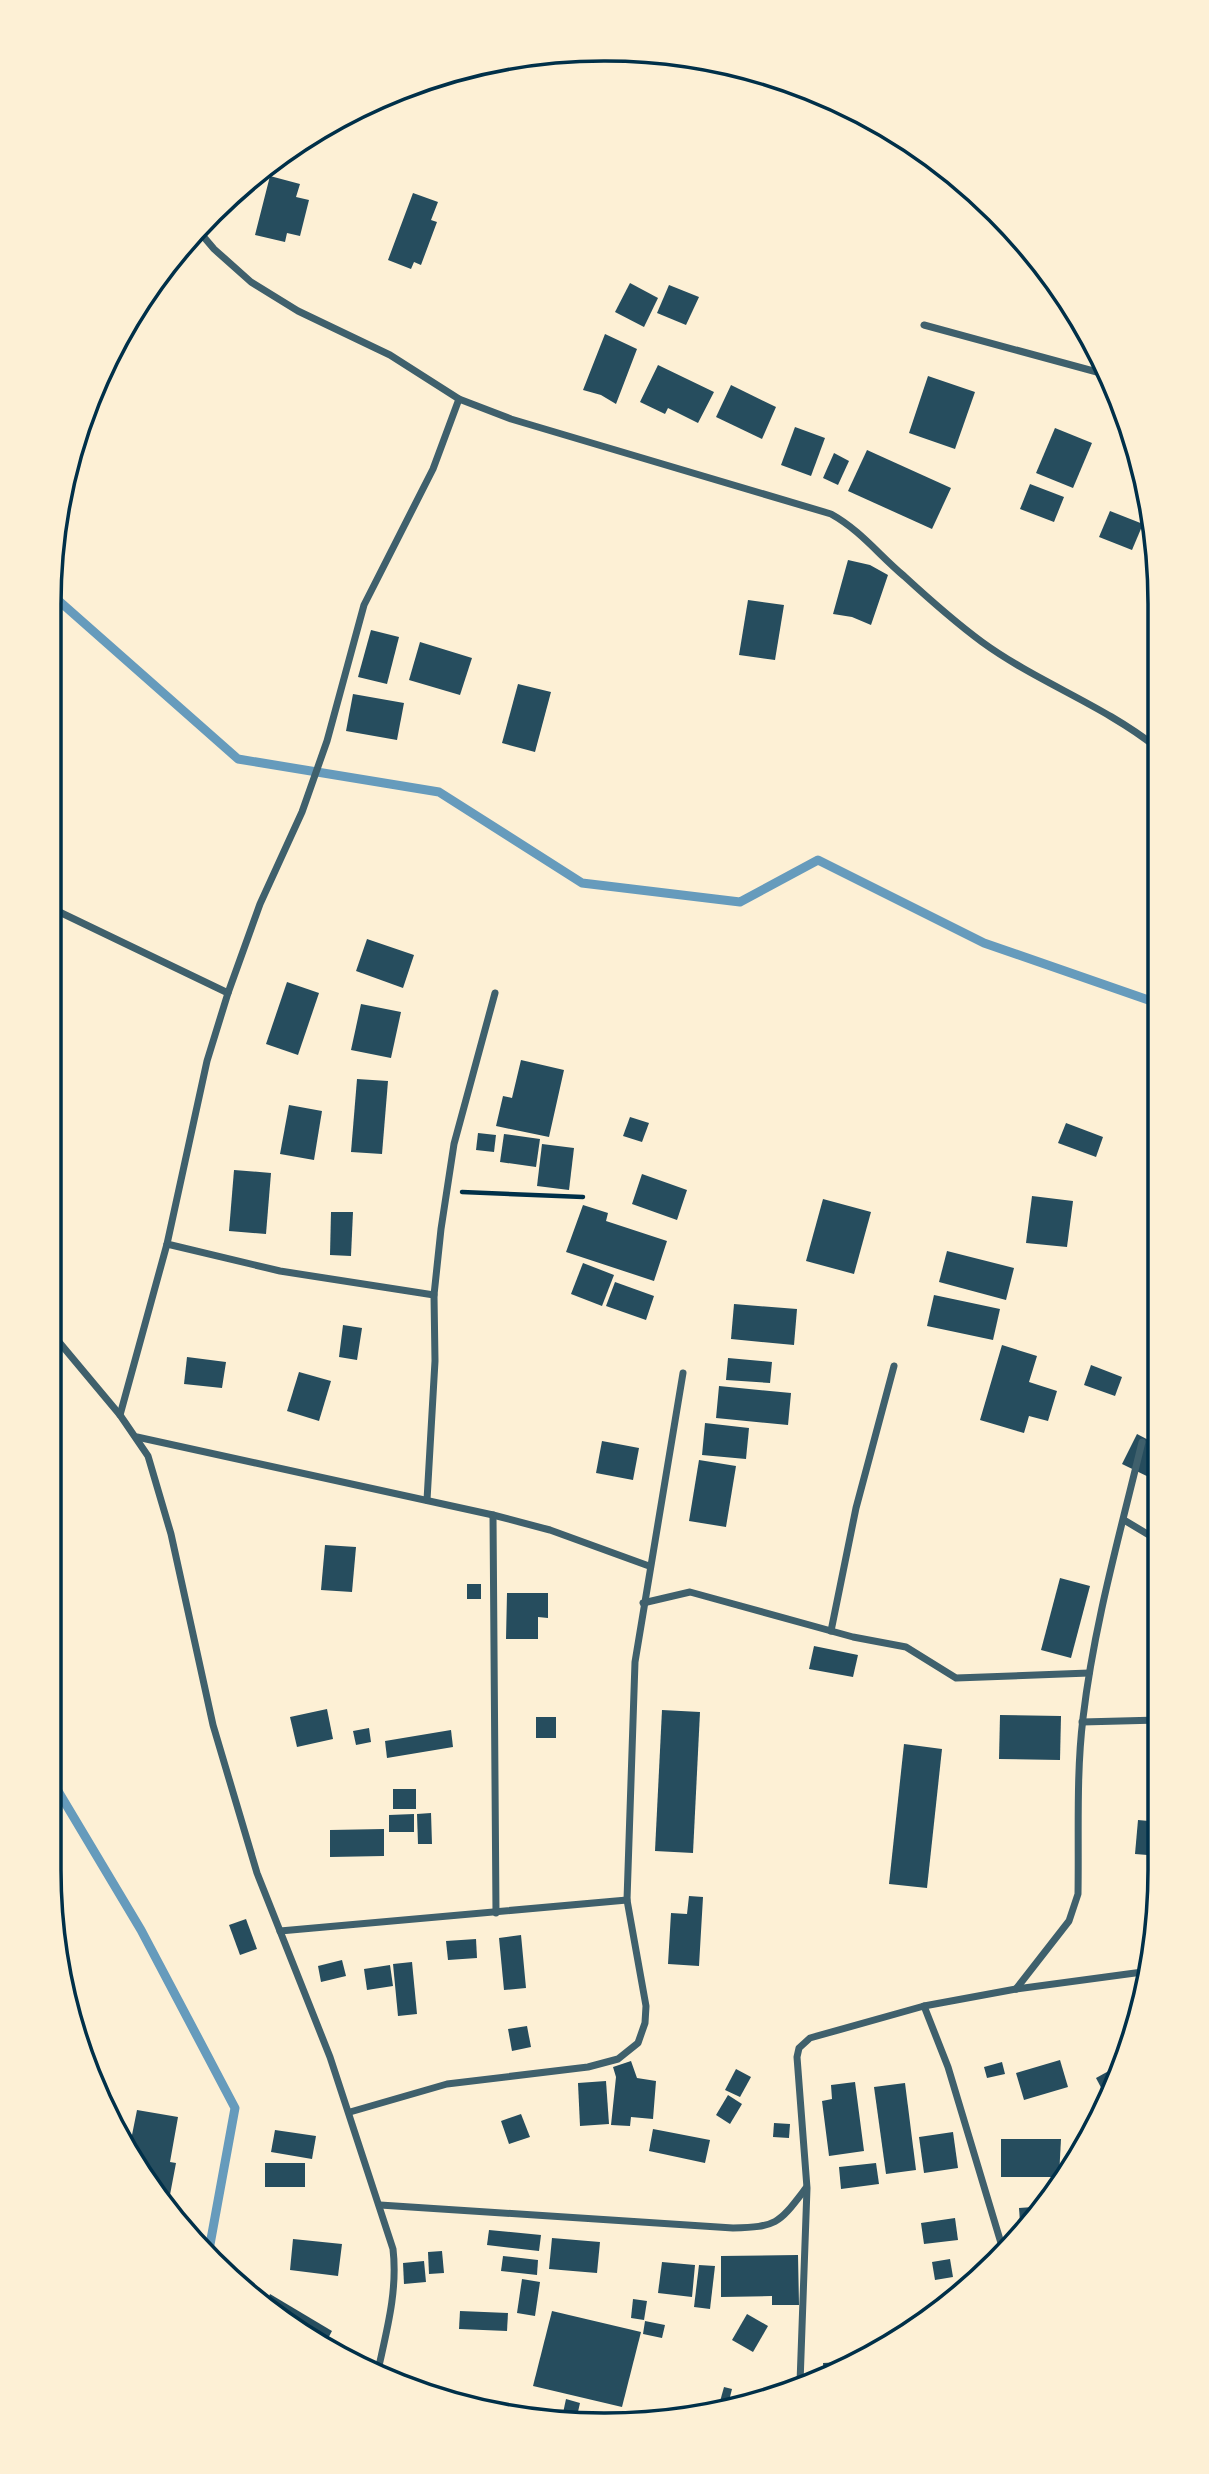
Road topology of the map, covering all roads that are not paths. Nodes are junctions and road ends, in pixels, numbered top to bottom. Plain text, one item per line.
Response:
1 (204, 237) edge
2 (924, 325) dead end
3 (1095, 372) edge
4 (459, 399) junction
5 (1148, 741) edge
6 (61, 913) edge
7 (228, 993) junction
8 (495, 993) dead end
9 (167, 1244) junction
10 (434, 1295) junction
11 (61, 1344) edge
12 (894, 1366) dead end
13 (683, 1373) dead end
14 (120, 1415) junction
15 (137, 1437) junction
16 (1142, 1442) dead end
17 (427, 1500) junction
18 (493, 1515) junction
19 (1124, 1520) junction
20 (1148, 1534) edge
21 (649, 1566) junction
22 (643, 1603) junction
23 (831, 1631) junction
24 (1089, 1673) junction
25 (1148, 1720) edge
26 (1082, 1722) junction
27 (627, 1900) junction
28 (496, 1913) junction
29 (280, 1931) junction
30 (1138, 1972) edge
31 (1016, 1989) junction
32 (924, 2006) junction
33 (350, 2112) junction
34 (807, 2188) junction
35 (380, 2205) junction
36 (1001, 2242) edge
37 (379, 2363) edge
38 (800, 2376) edge

1 - 4 street
2 - 3 street
4 - 5 street
4 - 7 street
6 - 7 street
7 - 9 street
8 - 10 street
9 - 10 street
9 - 14 street
10 - 17 street
11 - 14 street
12 - 23 street
13 - 21 street
14 - 15 street
15 - 17 street
15 - 29 street
16 - 19 street
17 - 18 street
18 - 21 street
18 - 28 street
19 - 20 street
19 - 24 street
21 - 22 street
22 - 23 street
22 - 27 street
23 - 24 street
24 - 26 street
25 - 26 street
26 - 31 street
27 - 28 street
27 - 33 street
28 - 29 street
29 - 33 street
30 - 31 street
31 - 32 street
32 - 34 street
32 - 36 street
33 - 35 street
34 - 35 street
34 - 38 street
35 - 37 street

